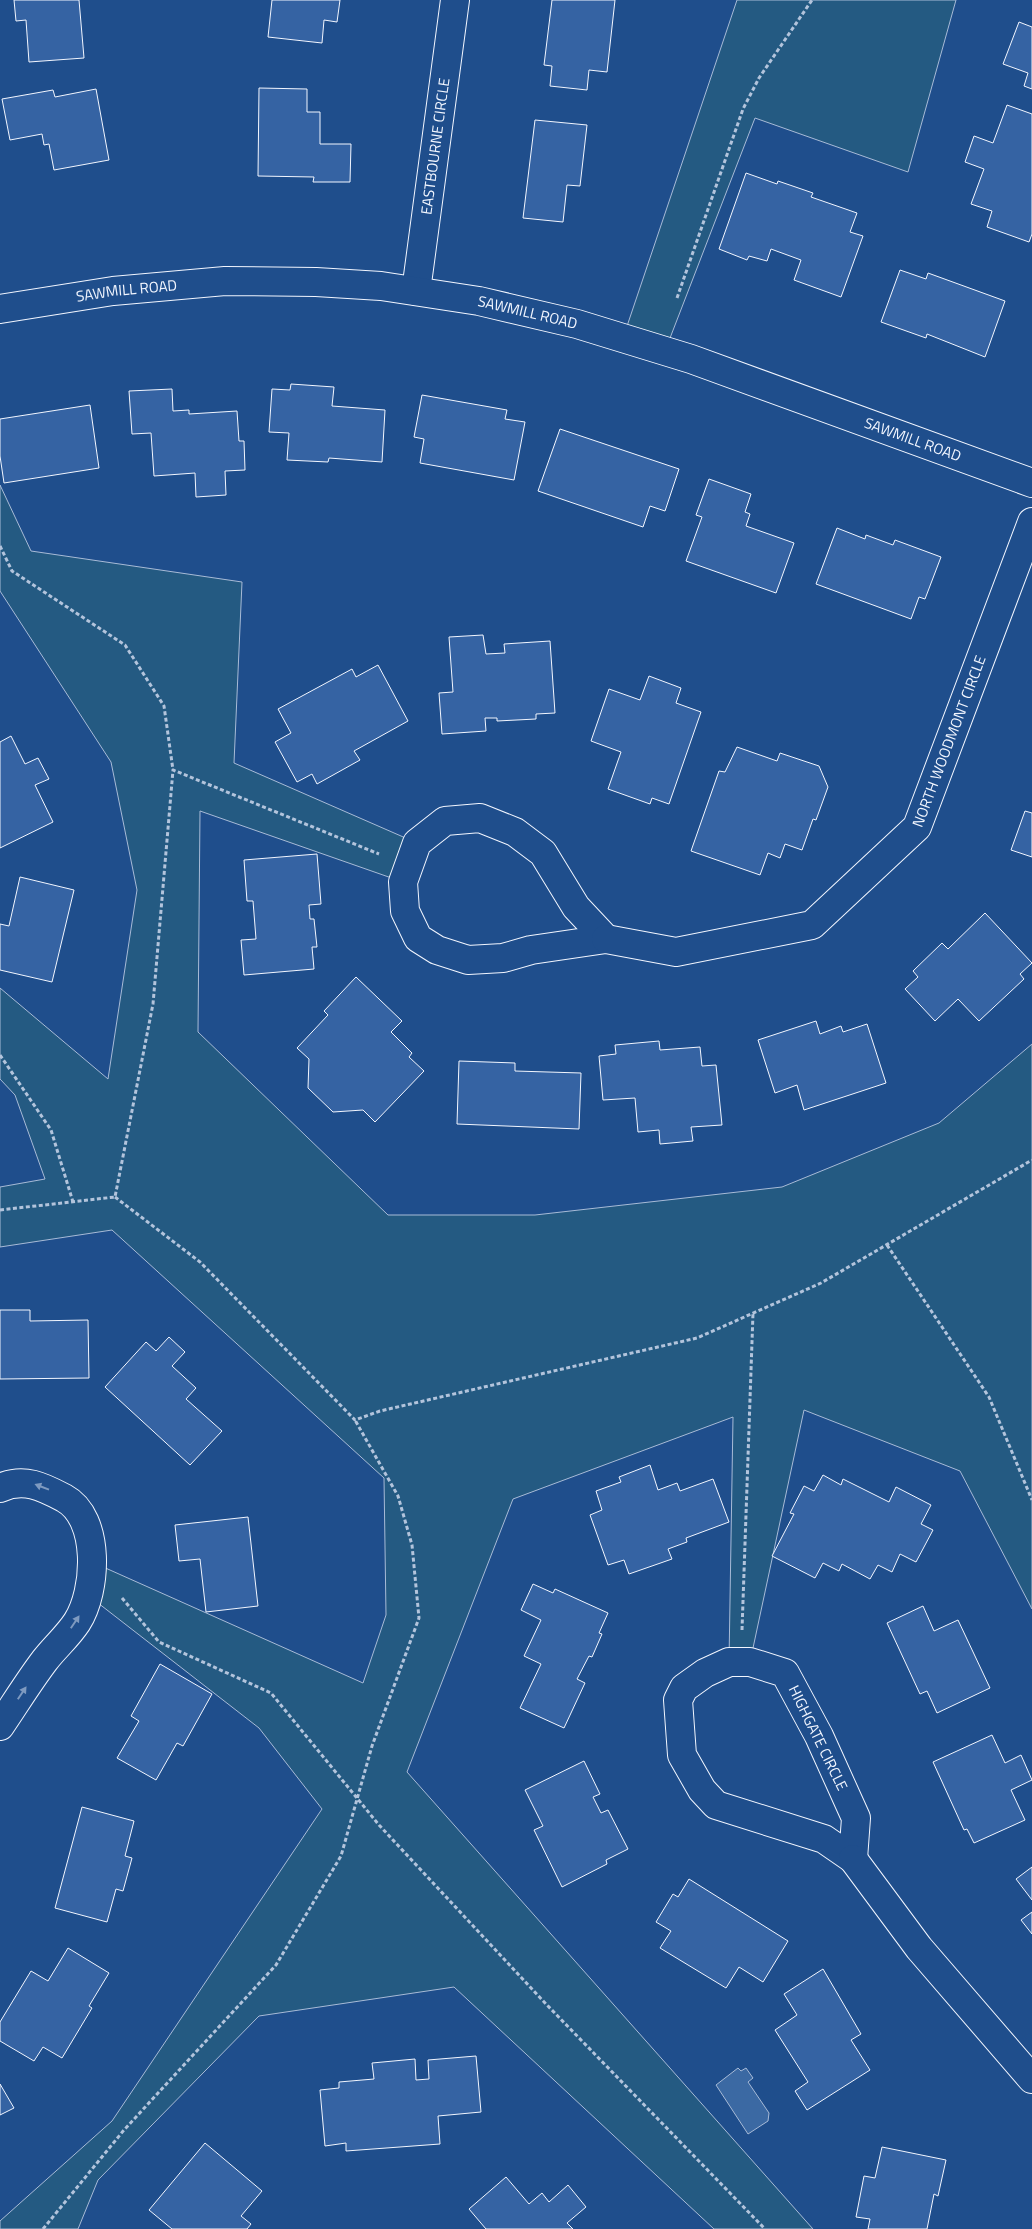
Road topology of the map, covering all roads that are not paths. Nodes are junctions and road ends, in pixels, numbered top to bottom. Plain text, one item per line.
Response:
1 (455, 0) edge
2 (416, 291) junction
3 (0, 309) edge
4 (1032, 483) edge
5 (1032, 522) edge
6 (606, 939) junction
7 (0, 1488) edge
8 (0, 1726) edge
9 (853, 1860) junction
10 (1032, 2079) edge

1 - 2 street, EASTBOURNE CIRCLE
2 - 3 street, SAWMILL ROAD
2 - 4 street, SAWMILL ROAD
5 - 6 street, NORTH WOODMONT CIRCLE
6 - 6 street, NORTH WOODMONT CIRCLE
8 -> 7 street
9 - 9 street, HIGHGATE CIRCLE
9 - 10 street, HIGHGATE CIRCLE

